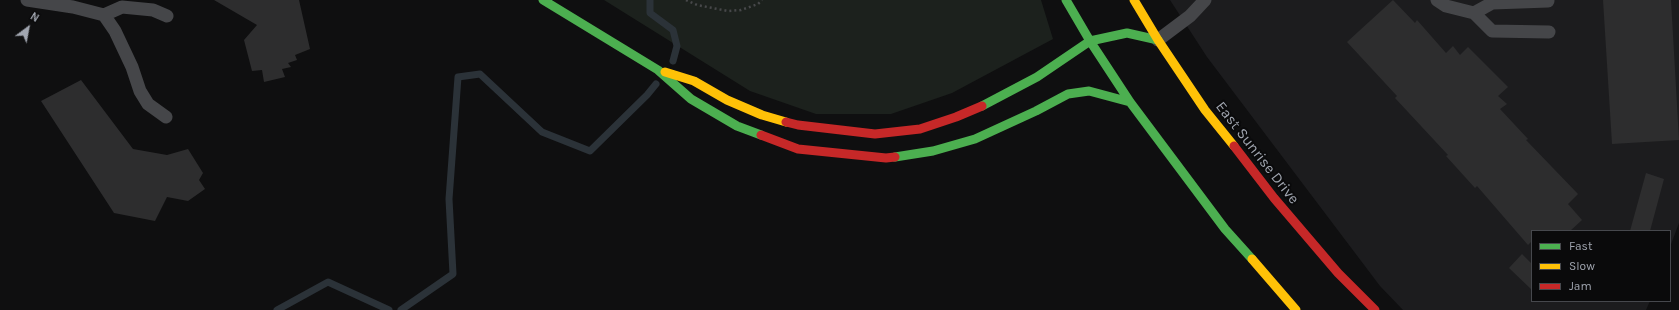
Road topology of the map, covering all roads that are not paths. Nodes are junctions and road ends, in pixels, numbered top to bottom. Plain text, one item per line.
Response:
1 (27, 0) edge
2 (543, 0) edge
3 (1066, 0) edge
4 (1134, 0) edge
5 (1205, 0) edge
6 (1437, 0) edge
7 (1548, 0) edge
8 (1474, 13) junction
9 (104, 15) junction
10 (167, 16) dead end
11 (1549, 32) dead end
12 (1158, 40) junction
13 (1090, 41) junction
14 (658, 70) junction
15 (1130, 102) junction
16 (166, 117) dead end
17 (1296, 310) edge
18 (1375, 310) edge

1 - 9 lane
2 - 14 street
3 - 13 street
4 - 12 street, East Sunrise Drive
5 - 12 lane
6 - 8 lane
7 - 8 lane
8 - 11 lane
9 - 10 lane
9 - 16 lane
12 - 13 street
12 - 18 street, East Sunrise Drive
13 - 14 street
13 - 15 street
14 - 15 street
15 - 17 street

